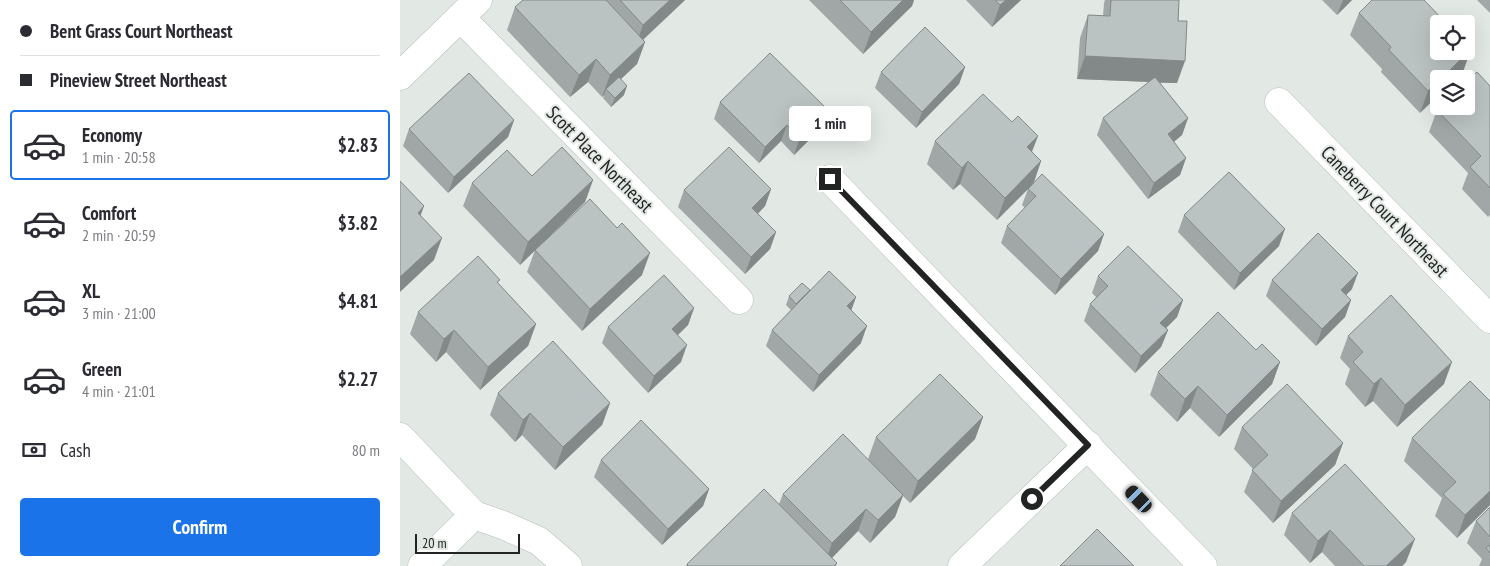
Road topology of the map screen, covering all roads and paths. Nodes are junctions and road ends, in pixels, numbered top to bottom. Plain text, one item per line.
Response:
1 (469, 9) edge
2 (400, 76) edge
3 (1280, 102) dead end
4 (830, 179) dead end
5 (739, 300) dead end
6 (1490, 319) edge
7 (400, 437) edge
8 (1088, 445) junction
9 (474, 515) junction
10 (422, 566) edge
11 (568, 566) edge
12 (962, 566) edge
13 (1203, 566) edge

1 - 2 street
1 - 5 street, Scott Place Northeast
3 - 6 street, Caneberry Court Northeast
4 - 8 street
7 - 9 street
8 - 12 street
8 - 13 street
9 - 10 street
9 - 11 street

